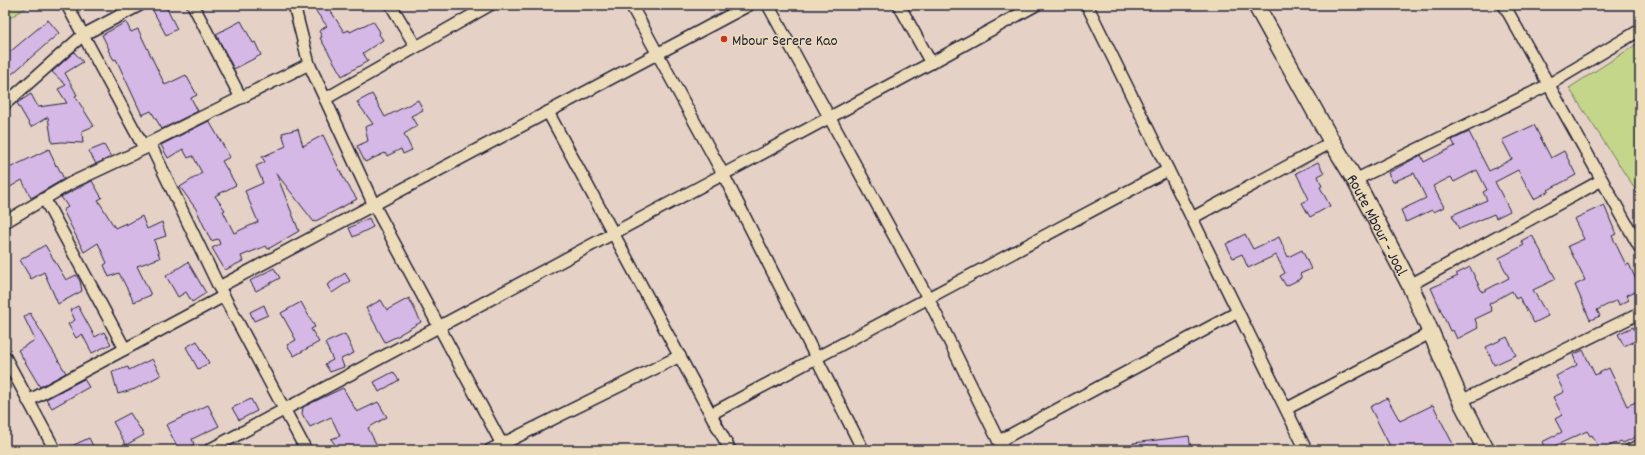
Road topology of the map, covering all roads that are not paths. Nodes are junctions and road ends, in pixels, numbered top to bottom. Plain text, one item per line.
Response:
1 (67, 5) edge
2 (140, 5) edge
3 (193, 5) edge
4 (294, 5) edge
5 (391, 5) edge
6 (490, 5) edge
7 (631, 5) edge
8 (749, 5) edge
9 (768, 5) edge
10 (899, 5) edge
11 (1036, 5) edge
12 (1087, 5) edge
13 (1256, 5) edge
14 (1504, 5) edge
15 (1640, 30) edge
16 (83, 35) junction
17 (416, 47) junction
18 (658, 54) junction
19 (931, 63) junction
20 (309, 64) junction
21 (1548, 85) junction
22 (240, 98) junction
23 (325, 99) junction
24 (5, 104) edge
25 (548, 112) junction
26 (829, 117) junction
27 (1332, 142) junction
28 (147, 146) junction
29 (1168, 170) junction
30 (723, 174) junction
31 (1355, 180) junction
32 (1602, 180) junction
33 (45, 200) junction
34 (374, 204) junction
35 (1192, 218) junction
36 (5, 222) edge
37 (614, 233) junction
38 (1640, 248) edge
39 (1410, 285) junction
40 (221, 292) junction
41 (928, 298) junction
42 (1238, 312) junction
43 (1640, 313) edge
44 (439, 327) junction
45 (1432, 332) junction
46 (125, 349) junction
47 (680, 356) junction
48 (5, 357) edge
49 (816, 358) junction
50 (28, 401) junction
51 (1461, 401) junction
52 (1286, 409) junction
53 (284, 410) junction
54 (711, 414) junction
55 (1001, 445) edge
56 (1640, 445) edge
57 (503, 447) edge
58 (54, 450) edge
59 (209, 450) edge
60 (306, 450) edge
61 (490, 450) edge
62 (730, 450) edge
63 (863, 450) edge
64 (1306, 450) edge
65 (1486, 450) edge
66 (1630, 450) edge

1 - 16 street
2 - 16 street
3 - 22 street
4 - 20 street
5 - 17 street
6 - 17 street
7 - 18 street
8 - 18 street
9 - 26 street
10 - 19 street
11 - 19 street
12 - 29 street
13 - 27 main road, Route Mbour - Joal
14 - 21 street
15 - 21 street
16 - 24 street
16 - 28 street
17 - 23 street
18 - 25 street
18 - 30 street
19 - 26 street
20 - 22 street
20 - 23 street
21 - 31 street
21 - 32 street
22 - 28 street
23 - 34 street
25 - 34 street
25 - 37 street
26 - 30 street
26 - 41 street
27 - 31 main road, Route Mbour - Joal
27 - 35 street
28 - 33 street
28 - 40 street
29 - 35 street
29 - 41 street
30 - 37 street
30 - 49 street
31 - 39 main road, Route Mbour - Joal
32 - 38 street
32 - 39 street
33 - 36 street
33 - 46 street
34 - 40 street
34 - 44 street
35 - 42 street
37 - 44 street
37 - 47 street
39 - 45 main road, Route Mbour - Joal
40 - 46 street
40 - 53 street
41 - 49 street
41 - 55 street
42 - 52 street
42 - 55 street
43 - 51 street
44 - 53 street
44 - 57 street
45 - 51 main road, Route Mbour - Joal
45 - 52 street
46 - 50 street
47 - 54 street
47 - 57 street
48 - 50 street
49 - 54 street
49 - 63 street
50 - 58 street
51 - 65 main road, Route Mbour - Joal
52 - 64 street
53 - 59 street
53 - 60 street
54 - 62 street
56 - 66 street
57 - 61 street

